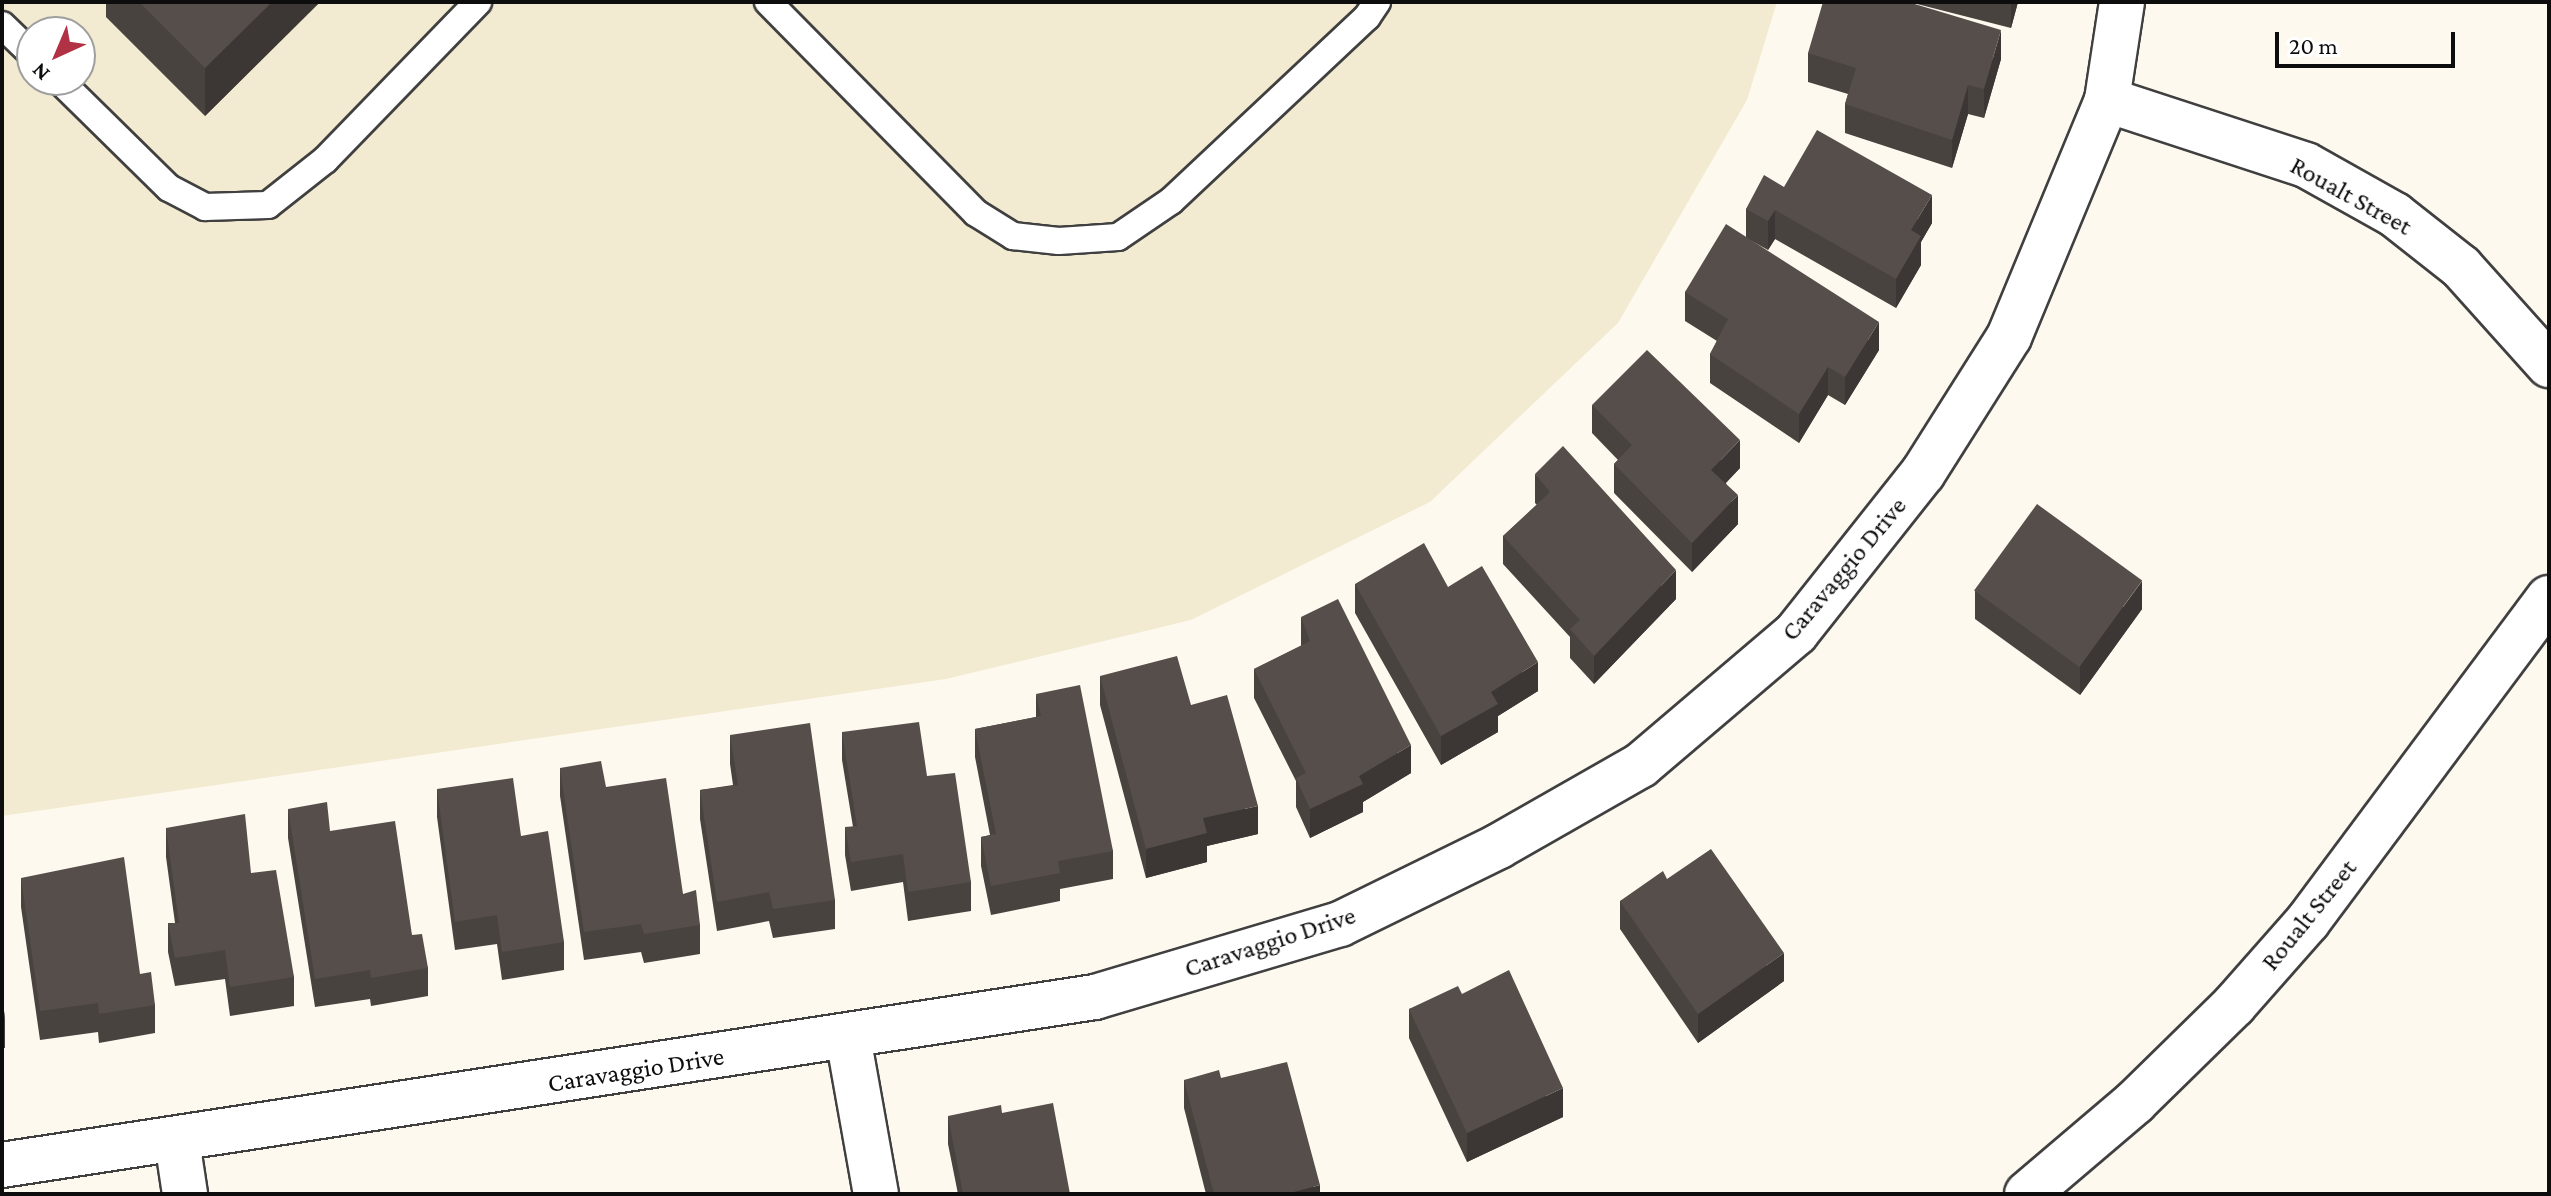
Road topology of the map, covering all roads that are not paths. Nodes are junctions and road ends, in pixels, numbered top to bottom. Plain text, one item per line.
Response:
1 (478, 2) edge
2 (768, 2) edge
3 (1377, 2) edge
4 (2122, 2) edge
5 (75, 96) edge
6 (2107, 100) junction
7 (2549, 365) edge
8 (2549, 598) edge
9 (848, 1037) junction
10 (177, 1141) junction
11 (2, 1165) edge
12 (185, 1194) edge
13 (876, 1194) edge
14 (2027, 1194) edge

1 - 5 lane
2 - 3 lane
4 - 6 street, Caravaggio Drive
6 - 7 street, Roualt Street
6 - 9 street, Caravaggio Drive
8 - 14 street, Roualt Street
9 - 10 street, Caravaggio Drive
9 - 13 street
10 - 11 street, Caravaggio Drive
10 - 12 street

